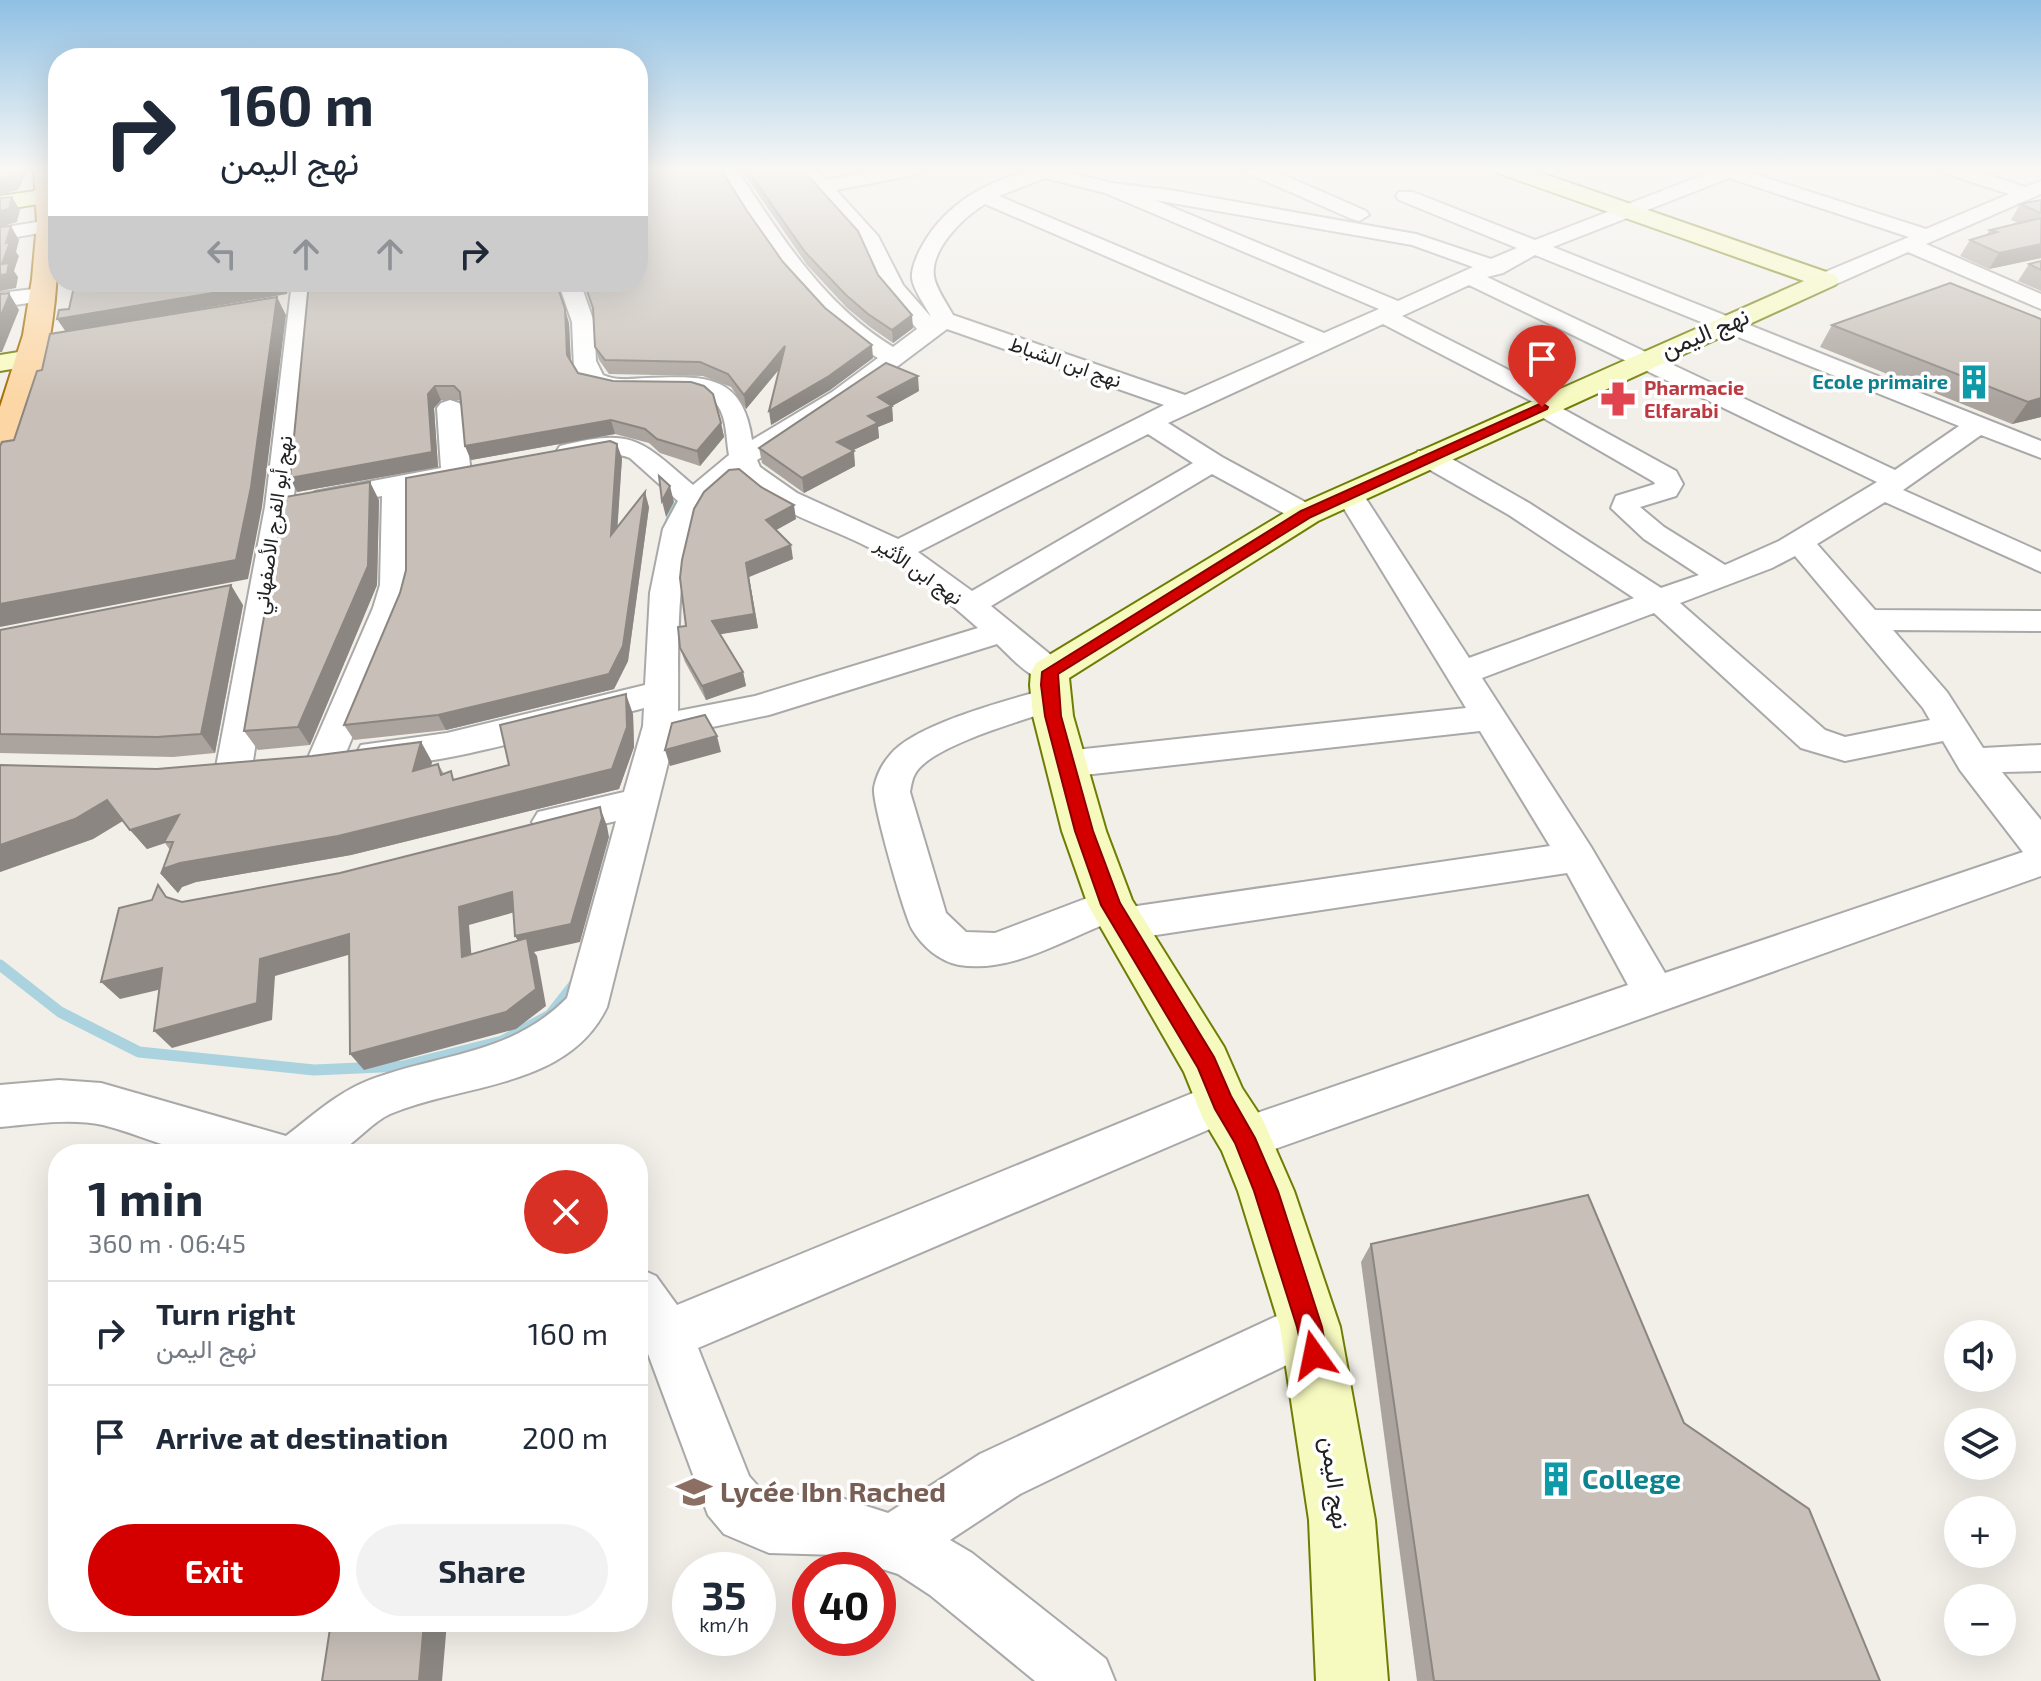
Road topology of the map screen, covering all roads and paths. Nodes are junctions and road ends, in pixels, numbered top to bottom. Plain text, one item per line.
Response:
1 (47, 246) edge
2 (782, 246) edge
3 (874, 246) edge
4 (933, 246) edge
5 (1100, 246) edge
6 (1243, 246) edge
7 (1434, 246) edge
8 (1538, 246) edge
9 (1539, 246) edge
10 (1730, 246) edge
11 (1902, 246) edge
12 (1928, 246) edge
13 (1495, 268) junction
14 (2027, 269) dead end
15 (1471, 278) junction
16 (1986, 279) junction
17 (1826, 280) junction
18 (572, 292) edge
19 (42, 295) junction
20 (295, 296) edge
21 (0, 300) edge
22 (2041, 302) edge
23 (1392, 312) junction
24 (1728, 324) junction
25 (937, 325) junction
26 (1327, 343) junction
27 (39, 350) junction
28 (895, 358) junction
29 (1646, 359) junction
30 (0, 363) edge
31 (1186, 404) junction
32 (1549, 405) junction
33 (450, 408) dead end
34 (1149, 423) junction
35 (1978, 425) junction
36 (0, 441) edge
37 (2041, 450) edge
38 (543, 456) edge
39 (1428, 457) junction
40 (741, 458) junction
41 (1212, 463) junction
42 (484, 467) edge
43 (455, 473) junction
44 (396, 484) junction
45 (1891, 486) junction
46 (1349, 494) junction
47 (693, 500) junction
48 (279, 507) junction
49 (1306, 514) junction
50 (1800, 543) junction
51 (897, 551) junction
52 (2041, 563) edge
53 (1723, 577) junction
54 (266, 588) junction
55 (235, 594) dead end
56 (1657, 599) junction
57 (969, 606) junction
58 (1867, 620) junction
59 (2041, 621) edge
60 (1001, 632) junction
61 (1459, 674) junction
62 (1050, 685) junction
63 (661, 709) junction
64 (1487, 718) junction
65 (1953, 727) junction
66 (2041, 758) edge
67 (1973, 761) junction
68 (1066, 764) junction
69 (265, 765) junction
70 (641, 802) junction
71 (517, 830) edge
72 (2041, 847) edge
73 (1577, 857) junction
74 (2041, 861) edge
75 (1117, 914) junction
76 (1655, 994) junction
77 (0, 1106) edge
78 (1233, 1120) junction
79 (242, 1144) edge
80 (313, 1144) edge
81 (652, 1315) edge
82 (1310, 1327) junction
83 (893, 1543) junction
84 (1084, 1681) edge
85 (1352, 1681) edge

1 - 19 main road
2 - 28 street
3 - 25 street
4 - 25 street
5 - 26 street
6 - 23 street
7 - 13 street
8 - 13 street
9 - 24 street
10 - 17 street
11 - 17 street, نهج اليمن
12 - 16 street
13 - 15 street
14 - 16 street
15 - 23 street
15 - 29 street
16 - 22 street
17 - 24 street, نهج اليمن
18 - 40 street
19 - 21 street
19 - 27 main road
20 - 48 street, نهج أبو الفرج الأصفهاني
23 - 26 street
23 - 32 street
24 - 29 street, نهج اليمن
24 - 35 street
25 - 28 street
25 - 31 street, نهج ابن الشباط
26 - 31 street
27 - 30 street
27 - 36 main road
28 - 40 street
29 - 32 street, نهج اليمن
29 - 45 street
31 - 34 street
32 - 39 street, نهج اليمن
32 - 53 street
33 - 43 street
34 - 41 street
34 - 51 street
35 - 37 street
35 - 45 street
38 - 47 street
39 - 46 street, نهج اليمن
39 - 56 street
40 - 47 street
40 - 51 street, نهج ابن الأثير
41 - 49 street
41 - 57 street
42 - 43 street
43 - 44 street
44 - 48 street
44 - 69 street
45 - 50 street
45 - 52 street
46 - 49 street, نهج اليمن
46 - 61 street
47 - 63 street
48 - 54 street, نهج أبو الفرج الأصفهاني
49 - 62 street, نهج اليمن
50 - 53 street
50 - 58 street
51 - 57 street, نهج ابن الأثير
53 - 56 street
54 - 55 street
54 - 69 street, نهج أبو الفرج الأصفهاني
56 - 61 street
56 - 65 street
57 - 60 street, نهج ابن الأثير
58 - 59 street
58 - 65 street
60 - 62 street, نهج ابن الأثير
60 - 63 street
61 - 64 street
62 - 68 street, نهج اليمن
62 - 75 street
63 - 69 street
63 - 70 street
64 - 68 street
64 - 73 street
65 - 67 street
66 - 67 street
67 - 72 street
68 - 75 street, نهج اليمن
70 - 71 street
70 - 80 street
73 - 75 street
73 - 76 street
74 - 76 street
75 - 78 street, نهج اليمن
76 - 78 street
77 - 79 street
78 - 81 street
78 - 82 street, نهج اليمن
81 - 83 street
82 - 83 street
82 - 85 street, نهج اليمن
83 - 84 street

